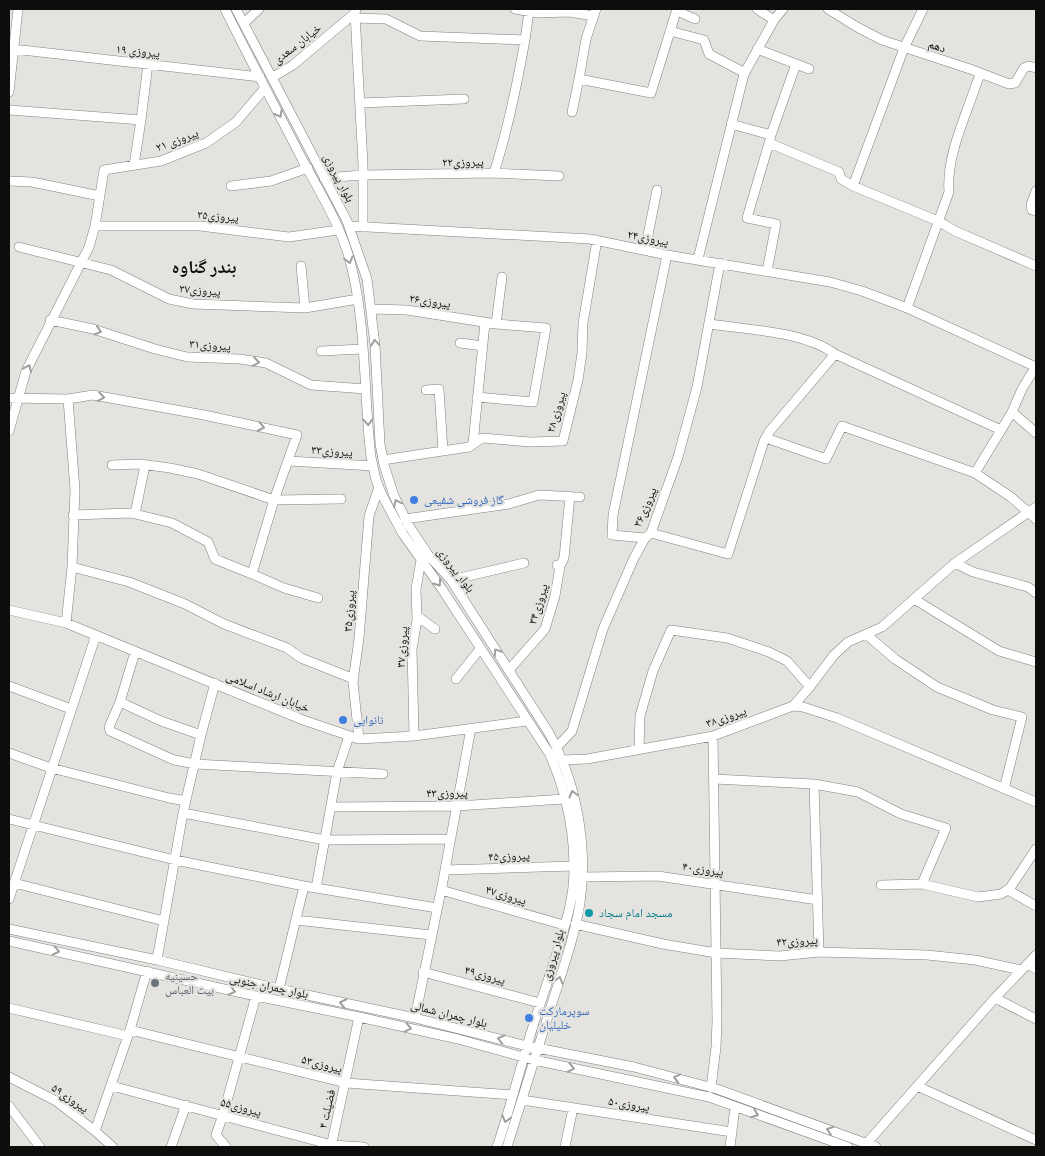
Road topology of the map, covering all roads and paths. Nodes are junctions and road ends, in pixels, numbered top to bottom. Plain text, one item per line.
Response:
1 (18, 9) edge
2 (225, 9) edge
3 (236, 9) edge
4 (259, 9) edge
5 (514, 9) edge
6 (757, 9) edge
7 (783, 9) edge
8 (828, 9) edge
9 (923, 9) edge
10 (677, 10) edge
11 (535, 11) edge
12 (595, 12) edge
13 (841, 12) edge
14 (356, 13) edge
15 (695, 19) dead end
16 (774, 20) junction
17 (244, 23) junction
18 (670, 31) junction
19 (525, 40) junction
20 (253, 41) junction
21 (243, 46) junction
22 (904, 48) junction
23 (13, 49) junction
24 (757, 49) junction
25 (148, 64) junction
26 (796, 64) junction
27 (1036, 68) edge
28 (809, 69) dead end
29 (745, 72) junction
30 (983, 74) junction
31 (260, 77) junction
32 (272, 77) junction
33 (579, 80) junction
34 (265, 88) junction
35 (9, 92) edge
36 (464, 100) dead end
37 (360, 103) junction
38 (9, 110) edge
39 (572, 112) dead end
40 (141, 120) junction
41 (731, 124) junction
42 (770, 139) junction
43 (134, 165) junction
44 (308, 168) junction
45 (494, 173) junction
46 (363, 175) junction
47 (559, 176) dead end
48 (324, 178) junction
49 (9, 181) edge
50 (231, 186) dead end
51 (852, 186) junction
52 (657, 190) dead end
53 (1036, 191) edge
54 (100, 196) junction
55 (1036, 211) edge
56 (938, 221) junction
57 (95, 226) junction
58 (350, 226) junction
59 (363, 227) junction
60 (338, 230) junction
61 (597, 240) junction
62 (19, 247) dead end
63 (645, 250) junction
64 (667, 255) junction
65 (698, 259) junction
66 (81, 263) junction
67 (720, 263) junction
68 (301, 266) dead end
69 (1036, 266) edge
70 (767, 271) junction
71 (502, 278) dead end
72 (358, 299) junction
73 (305, 308) junction
74 (906, 308) junction
75 (371, 309) junction
76 (50, 320) junction
77 (485, 322) junction
78 (496, 324) junction
79 (710, 324) junction
80 (460, 343) dead end
81 (483, 346) junction
82 (363, 349) junction
83 (321, 350) dead end
84 (835, 354) junction
85 (1036, 366) edge
86 (366, 389) junction
87 (426, 390) dead end
88 (477, 397) junction
89 (13, 399) edge
90 (68, 399) junction
91 (1012, 412) junction
92 (1001, 430) junction
93 (9, 431) edge
94 (1036, 432) edge
95 (766, 438) junction
96 (472, 444) junction
97 (443, 451) junction
98 (383, 460) junction
99 (289, 461) junction
100 (112, 465) dead end
101 (145, 465) junction
102 (374, 466) junction
103 (975, 473) junction
104 (379, 487) junction
105 (570, 496) junction
106 (580, 497) dead end
107 (341, 499) dead end
108 (274, 500) junction
109 (1036, 507) edge
110 (1028, 513) junction
111 (135, 514) junction
112 (73, 515) junction
113 (405, 519) junction
114 (1036, 519) edge
115 (648, 536) junction
116 (421, 560) junction
117 (524, 562) dead end
118 (955, 563) junction
119 (72, 567) junction
120 (252, 574) junction
121 (451, 580) junction
122 (1036, 593) edge
123 (318, 598) dead end
124 (914, 599) junction
125 (9, 610) edge
126 (417, 616) junction
127 (66, 623) junction
128 (435, 629) dead end
129 (96, 635) junction
130 (867, 635) junction
131 (480, 649) junction
132 (135, 652) junction
133 (1036, 662) edge
134 (509, 670) junction
135 (354, 679) junction
136 (456, 679) dead end
137 (215, 684) junction
138 (9, 686) edge
139 (810, 687) junction
140 (120, 702) junction
141 (792, 706) junction
142 (71, 709) junction
143 (527, 721) junction
144 (471, 728) junction
145 (201, 735) junction
146 (414, 736) junction
147 (713, 736) junction
148 (354, 737) junction
149 (557, 747) junction
150 (639, 749) junction
151 (9, 753) edge
152 (562, 760) junction
153 (195, 764) junction
154 (51, 768) junction
155 (337, 772) junction
156 (383, 774) dead end
157 (714, 779) junction
158 (814, 784) junction
159 (1004, 790) junction
160 (564, 800) junction
161 (186, 801) junction
162 (1036, 802) edge
163 (457, 806) junction
164 (331, 807) junction
165 (577, 812) junction
166 (182, 813) junction
167 (567, 814) junction
168 (9, 819) edge
169 (32, 826) junction
170 (451, 839) junction
171 (324, 840) junction
172 (1035, 853) edge
173 (175, 860) junction
174 (574, 866) junction
175 (445, 870) junction
176 (583, 877) junction
177 (14, 883) junction
178 (715, 884) junction
179 (922, 884) junction
180 (881, 885) dead end
181 (304, 886) junction
182 (316, 888) junction
183 (441, 890) junction
184 (1008, 890) junction
185 (9, 899) edge
186 (818, 900) junction
187 (1036, 906) edge
188 (437, 908) junction
189 (296, 920) junction
190 (164, 921) junction
191 (575, 924) junction
192 (564, 925) junction
193 (9, 929) edge
194 (431, 935) junction
195 (9, 941) edge
196 (819, 952) junction
197 (716, 953) junction
198 (1036, 955) edge
199 (157, 960) junction
200 (1024, 967) junction
201 (1036, 969) edge
202 (147, 971) junction
203 (424, 972) junction
204 (279, 989) junction
205 (256, 996) junction
206 (995, 998) junction
207 (540, 1003) junction
208 (9, 1008) edge
209 (359, 1017) junction
210 (415, 1018) junction
211 (1036, 1019) edge
212 (129, 1033) junction
213 (527, 1046) junction
214 (538, 1048) junction
215 (502, 1051) junction
216 (240, 1056) junction
217 (524, 1057) junction
218 (534, 1060) junction
219 (519, 1075) junction
220 (9, 1077) edge
221 (346, 1083) junction
222 (112, 1086) junction
223 (917, 1086) junction
224 (711, 1088) junction
225 (513, 1095) junction
226 (522, 1100) junction
227 (186, 1105) junction
228 (9, 1106) edge
229 (736, 1107) junction
230 (572, 1108) junction
231 (223, 1115) junction
232 (95, 1131) junction
233 (732, 1132) junction
234 (1036, 1140) edge
235 (866, 1144) junction
236 (332, 1146) edge
237 (40, 1147) edge
238 (113, 1147) edge
239 (171, 1147) edge
240 (226, 1147) edge
241 (364, 1147) edge
242 (497, 1147) edge
243 (507, 1147) edge
244 (565, 1147) edge
245 (730, 1147) edge
246 (848, 1147) edge
247 (876, 1147) edge

1 - 23 street
2 - 21 street, بلوار پیروزی
3 - 17 street, بلوار پیروزی
4 - 17 street
5 - 11 street
6 - 16 street
7 - 16 street
8 - 13 street, دهم
9 - 22 street
10 - 15 street
10 - 18 street
11 - 12 street
11 - 19 street, پیروزی۲۲
12 - 33 street
13 - 22 street, دهم
14 - 19 street
14 - 32 street, خیابان سعدی
14 - 37 street
16 - 24 street
17 - 20 street, بلوار پیروزی
18 - 29 street
18 - 33 street
19 - 45 street, پیروزی۲۲
20 - 21 street
20 - 32 street, بلوار پیروزی
21 - 31 street, بلوار پیروزی
22 - 30 street, دهم
22 - 51 street
23 - 25 street, پیروزی ۱۹
23 - 35 street
24 - 26 street
24 - 29 street
25 - 31 street, پیروزی ۱۹
25 - 40 street
26 - 28 street
26 - 42 street
27 - 30 street, دهم
29 - 41 street
30 - 56 street
31 - 34 street, بلوار پیروزی
32 - 48 street, بلوار پیروزی
33 - 39 street
34 - 43 street, پیروزی ۲۱
34 -> 44 street, بلوار پیروزی
36 - 37 street
37 - 46 street
38 - 40 street
40 - 43 street
41 - 42 street
41 - 65 street
42 - 51 street
42 - 70 street
43 - 54 street, پیروزی ۲۱
44 - 50 street
44 - 60 street, بلوار پیروزی
45 - 46 street, پیروزی۲۲
45 - 47 street
46 - 48 street, پیروزی۲۲
46 - 59 street
48 - 58 street, بلوار پیروزی
49 - 54 street
51 - 56 street
52 - 63 street
53 - 55 street
54 - 57 street
56 - 69 street
56 - 74 street
57 - 60 street, پیروزی۲۵
57 - 66 street
58 - 59 street, پیروزی۲۴
58 - 75 street, بلوار پیروزی
59 - 61 street, پیروزی۲۴
60 -> 72 street, بلوار پیروزی
61 - 63 street, پیروزی۲۴
61 - 96 street, پیروزی۲۸
62 - 66 street, پیروزی۲۷
63 - 64 street, پیروزی۲۴
64 - 65 street, پیروزی۲۴
64 - 115 street
65 - 67 street, پیروزی۲۴
66 - 73 street, پیروزی۲۷
66 - 76 street
67 - 70 street, پیروزی۲۴
67 - 79 street, پیروزی۳۶
68 - 73 street
70 - 74 street, پیروزی۲۴
71 - 78 street
72 - 73 street, پیروزی۲۷
72 - 82 street, بلوار پیروزی
74 - 85 street, پیروزی۲۴
75 - 77 street, پیروزی۲۶
98 -> 75 street, بلوار پیروزی
76 -> 86 street, پیروزی۳۱
89 -> 76 street
77 - 78 street, پیروزی۲۶
77 - 81 street
78 - 88 street, پیروزی۲۶
79 - 84 street
79 - 115 street, پیروزی۳۶
80 - 81 street
81 - 88 street
82 - 83 street
82 - 86 street, بلوار پیروزی
84 - 92 street
84 - 95 street
85 - 91 street
86 -> 102 street, بلوار پیروزی
87 - 97 street
88 - 96 street
89 - 90 street
89 - 93 street
90 -> 99 street
90 - 112 street
91 - 92 street
91 - 94 street
92 - 103 street
95 - 103 street
95 - 115 street
96 - 97 street, پیروزی۲۸
97 - 98 street, پیروزی۲۸
113 -> 98 street, بلوار پیروزی
99 - 102 street, پیروزی۳۳
99 - 108 street
100 - 101 street
101 - 108 street
101 - 111 street
102 - 104 street, بلوار پیروزی
103 - 110 street
104 - 116 street, بلوار پیروزی
104 - 135 street, پیروزی۳۵
105 - 106 street
105 - 113 street
105 - 134 street, پیروزی۳۴
107 - 108 street
108 - 120 street
109 - 110 street, پیروزی۳۸
110 - 114 street
110 - 118 street, پیروزی۳۸
111 - 112 street
111 - 120 street
112 - 119 street
113 - 121 street, بلوار پیروزی
115 - 149 street, پیروزی۳۶
116 - 126 street, پیروزی۳۷
116 -> 131 street, بلوار پیروزی
117 - 121 street
118 - 122 street
118 - 124 street, پیروزی۳۸
119 - 127 street
119 - 135 street
120 - 123 street
134 -> 121 street, بلوار پیروزی
124 - 130 street, پیروزی۳۸
124 - 133 street
125 - 127 street, خیابان ارشاد اسلامی
126 - 128 street
126 - 146 street, پیروزی۳۷
127 - 129 street, خیابان ارشاد اسلامی
129 - 132 street, خیابان ارشاد اسلامی
129 - 142 street
130 - 139 street, پیروزی۳۸
130 - 159 street
131 - 136 street
131 - 143 street, بلوار پیروزی
132 - 137 street, خیابان ارشاد اسلامی
132 - 140 street
134 - 149 street, بلوار پیروزی
135 - 148 street, پیروزی۳۵
137 - 145 street
137 - 148 street, خیابان ارشاد اسلامی
138 - 142 street
139 - 141 street, پیروزی۳۸
139 - 150 street
140 - 145 street
140 - 153 street
141 - 147 street, پیروزی۳۸
141 - 159 street
142 - 154 street
143 - 144 street, خیابان ارشاد اسلامی
143 - 160 street, بلوار پیروزی
144 - 146 street, خیابان ارشاد اسلامی
144 - 163 street
145 - 153 street
146 - 148 street, خیابان ارشاد اسلامی
147 - 150 street, پیروزی۳۸
147 - 157 street
148 - 155 street
149 - 152 street, بلوار پیروزی
150 - 152 street, پیروزی۳۸
151 - 154 street
165 -> 152 street, بلوار پیروزی
153 - 155 street
153 - 161 street
154 - 161 street
154 - 169 street
155 - 156 street
155 - 164 street
157 - 158 street
157 - 178 street
158 - 179 street
158 - 186 street
159 - 162 street
160 - 163 street, پیروزی۴۳
160 - 167 street, بلوار پیروزی
161 - 166 street
163 - 164 street, پیروزی۴۳
163 - 170 street
164 - 171 street
165 - 167 street
165 - 176 street, بلوار پیروزی
166 - 171 street
166 - 173 street
167 - 174 street, بلوار پیروزی
168 - 169 street
169 - 173 street
169 - 177 street
170 - 171 street
170 - 175 street
171 - 182 street
172 - 184 street
173 - 181 street
173 - 190 street
174 - 175 street, پیروزی۴۵
174 - 192 street, بلوار پیروزی
175 - 183 street
176 - 178 street, پیروزی۴۰
176 - 191 street, بلوار پیروزی
177 - 185 street
177 - 190 street
178 - 186 street, پیروزی۴۰
178 - 197 street
179 - 180 street
179 - 184 street
181 - 182 street
181 - 189 street
182 - 188 street
183 - 188 street
183 - 192 street, پیروزی۴۷
184 - 187 street
186 - 196 street
188 - 194 street
189 - 194 street
189 - 204 street
190 - 199 street
191 - 197 street, پیروزی۴۲
214 -> 191 street, بلوار پیروزی
192 - 207 street, بلوار پیروزی
193 - 199 street, بلوار چمران شمالی
194 - 203 street
195 -> 202 street, بلوار چمران جنوبی
196 - 197 street, پیروزی۴۲
196 - 200 street, پیروزی۴۲
197 - 224 street
198 - 200 street
199 - 204 street, بلوار چمران شمالی
200 - 201 street, پیروزی۴۲
200 - 206 street
202 -> 205 street, بلوار چمران جنوبی
202 - 212 street
203 - 207 street, پیروزی۴۹
203 - 210 street
210 -> 204 street, بلوار چمران شمالی
205 - 209 street, بلوار چمران جنوبی
205 - 216 street
206 - 211 street
206 - 223 street
207 - 213 street, بلوار پیروزی
208 - 212 street, پیروزی۵۳
209 -> 215 street, بلوار چمران جنوبی
209 - 221 street, فضیلت ۴
213 -> 210 street, بلوار چمران شمالی
212 - 216 street, پیروزی۵۳
212 - 222 street
213 - 214 street, بلوار چمران شمالی
213 - 217 street, بلوار پیروزی
214 - 218 street, بلوار پیروزی
224 -> 214 street, بلوار چمران شمالی
215 - 217 street, بلوار چمران جنوبی
215 - 219 street
216 - 221 street, پیروزی۵۳
216 - 231 street
217 - 218 street
217 - 219 street, بلوار پیروزی
218 - 226 street, بلوار پیروزی
218 -> 229 street
219 - 225 street, بلوار پیروزی
220 - 232 street, پیروزی۵۹
221 - 225 street, پیروزی۵۳
221 - 236 street, فضیلت ۴
222 - 227 street, پیروزی۵۵
222 - 232 street
223 - 234 street
223 - 235 street
235 -> 224 street, بلوار چمران شمالی
225 -> 242 street, بلوار پیروزی
226 - 230 street, پیروزی۵۰
226 - 243 street, بلوار پیروزی
227 - 231 street, پیروزی۵۵
227 - 239 street
228 - 237 street
229 - 233 street
229 -> 246 street
230 - 233 street, پیروزی۵۰
230 - 244 street
231 - 236 street, پیروزی۵۵
231 - 240 street
232 - 238 street, پیروزی۵۹
233 - 245 street
235 - 247 street, بلوار چمران شمالی
236 - 241 street, پیروزی۵۵

